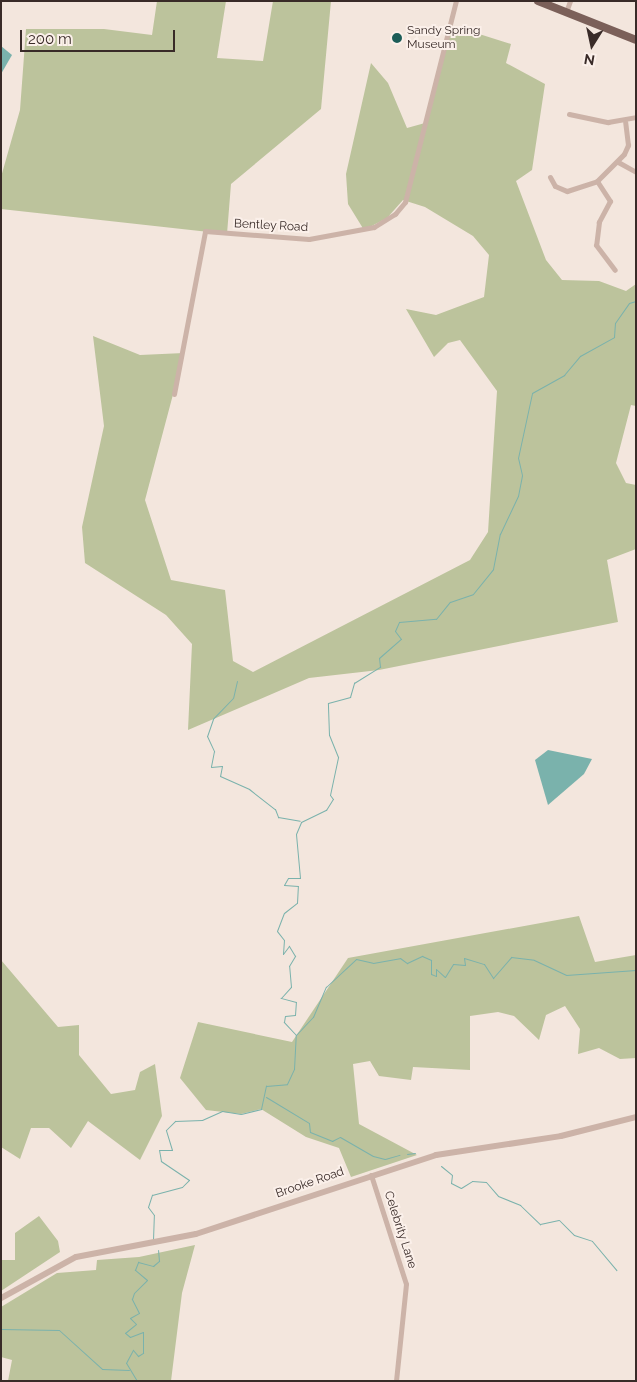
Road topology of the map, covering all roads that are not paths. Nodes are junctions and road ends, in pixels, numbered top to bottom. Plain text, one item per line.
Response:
1 (456, 1) edge
2 (538, 1) edge
3 (570, 1) edge
4 (566, 12) junction
5 (636, 40) edge
6 (569, 114) dead end
7 (636, 117) edge
8 (625, 122) junction
9 (618, 162) junction
10 (636, 172) edge
11 (550, 177) dead end
12 (597, 181) junction
13 (616, 270) dead end
14 (174, 394) dead end
15 (636, 1117) edge
16 (370, 1175) junction
17 (1, 1298) edge
18 (396, 1381) edge

1 - 14 street, Bentley Road
2 - 4 main road
3 - 4 street
4 - 5 main road
6 - 8 street
7 - 8 street
8 - 9 street
9 - 10 street
9 - 12 street
11 - 12 street
12 - 13 street
15 - 16 street, Brooke Road
16 - 17 street, Brooke Road
16 - 18 street, Celebrity Lane

